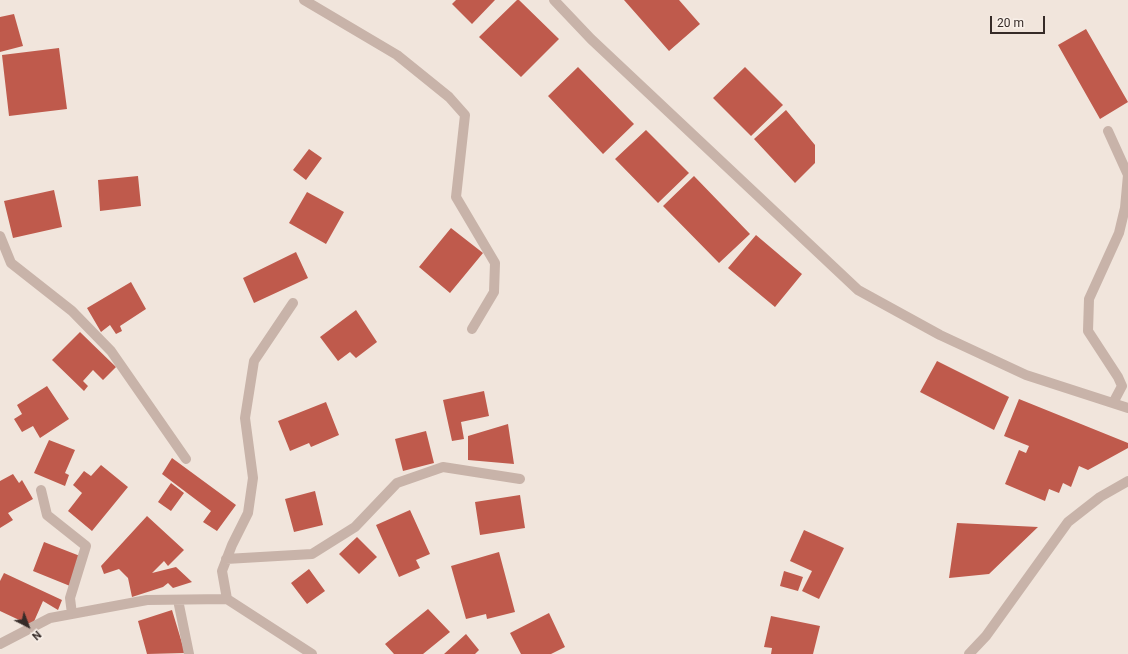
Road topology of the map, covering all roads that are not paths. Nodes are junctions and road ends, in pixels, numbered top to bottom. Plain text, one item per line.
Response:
1 (304, 0) edge
2 (554, 0) edge
3 (1108, 131) dead end
4 (1123, 233) edge
5 (0, 236) edge
6 (293, 303) dead end
7 (472, 329) dead end
8 (1113, 403) junction
9 (1128, 408) edge
10 (186, 459) dead end
11 (520, 479) dead end
12 (1128, 481) edge
13 (41, 490) dead end
14 (226, 559) junction
15 (227, 599) junction
16 (178, 600) junction
17 (72, 614) junction
18 (0, 644) edge
19 (189, 654) edge
20 (312, 654) edge
21 (969, 654) edge

1 - 7 street
2 - 8 street
3 - 4 street
4 - 8 street
5 - 10 street
6 - 14 street
8 - 9 street
11 - 14 street
12 - 21 street
13 - 17 street
14 - 15 street
15 - 16 street
15 - 20 street
16 - 17 street
16 - 19 street
17 - 18 street

